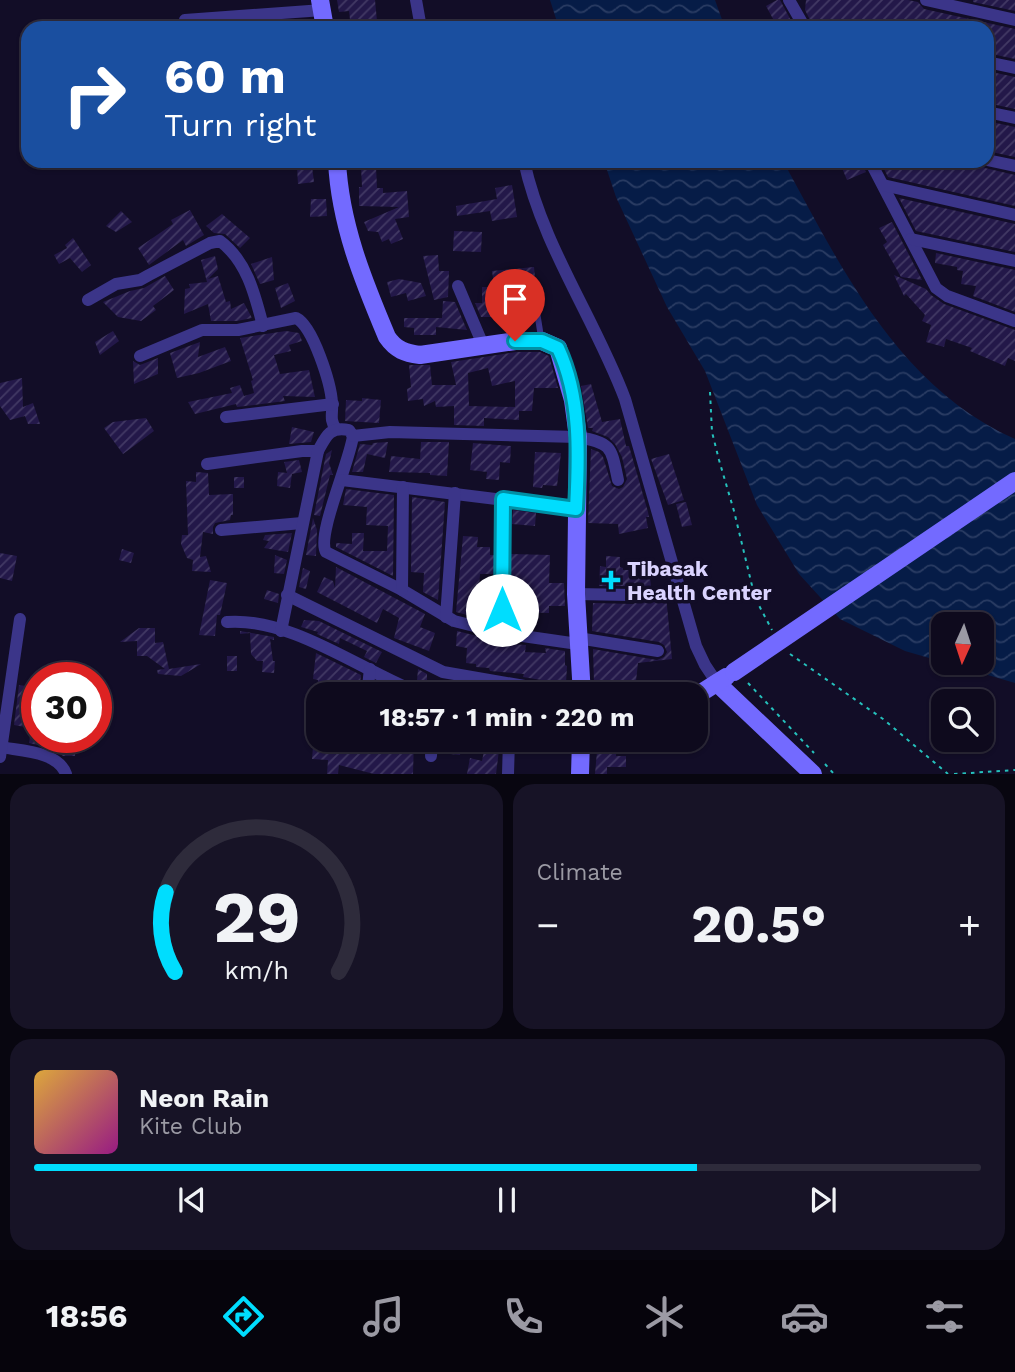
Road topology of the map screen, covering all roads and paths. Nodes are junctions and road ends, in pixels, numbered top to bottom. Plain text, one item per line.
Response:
1 (416, 0) edge
2 (789, 0) edge
3 (926, 0) edge
4 (322, 13) edge
5 (185, 20) dead end
6 (1015, 20) edge
7 (420, 21) edge
8 (801, 21) edge
9 (994, 64) edge
10 (1015, 68) edge
11 (994, 114) edge
12 (1015, 118) edge
13 (994, 162) edge
14 (1015, 166) edge
15 (338, 168) edge
16 (526, 168) edge
17 (874, 168) edge
18 (883, 185) junction
19 (1015, 215) edge
20 (911, 239) junction
21 (1015, 261) edge
22 (458, 286) dead end
23 (88, 300) dead end
24 (537, 312) dead end
25 (1015, 321) edge
26 (263, 326) junction
27 (542, 341) junction
28 (484, 345) junction
29 (139, 356) dead end
30 (710, 392) dead end
31 (332, 404) junction
32 (226, 417) dead end
33 (336, 429) junction
34 (353, 436) junction
35 (578, 437) junction
36 (318, 451) junction
37 (206, 464) dead end
38 (342, 480) junction
39 (618, 480) dead end
40 (1015, 481) edge
41 (403, 487) junction
42 (455, 493) junction
43 (503, 499) junction
44 (576, 509) junction
45 (302, 523) junction
46 (221, 530) dead end
47 (402, 590) junction
48 (287, 594) junction
49 (576, 594) junction
50 (632, 595) dead end
51 (446, 617) junction
52 (20, 620) dead end
53 (227, 622) dead end
54 (281, 631) junction
55 (502, 633) junction
56 (776, 635) dead end
57 (578, 641) junction
58 (783, 646) dead end
59 (658, 650) dead end
60 (370, 669) junction
61 (741, 677) junction
62 (368, 682) edge
63 (395, 682) edge
64 (503, 682) edge
65 (580, 682) edge
66 (717, 683) junction
67 (708, 689) edge
68 (1, 750) edge
69 (430, 752) edge
70 (509, 752) edge
71 (581, 752) edge
72 (430, 756) dead end
73 (1015, 770) edge
74 (66, 774) edge
75 (508, 774) edge
76 (580, 774) edge
77 (813, 774) edge
78 (834, 774) edge
79 (948, 774) edge
80 (954, 774) edge

1 - 7 street
2 - 8 street
3 - 6 street
4 - 5 street
9 - 10 street
11 - 12 street
13 - 14 street
15 - 28 street
16 - 66 street
17 - 18 street
18 - 19 street
18 - 20 street
20 - 21 street
20 - 25 street
22 - 28 street
23 - 26 street
24 - 27 lane
26 - 29 street
26 - 31 street
27 - 28 street
27 - 35 street
30 - 56 path
31 - 32 street
31 - 33 street
33 - 34 street
33 - 36 street
34 - 35 street
34 - 38 street
35 - 39 street
35 - 44 street
36 - 37 street
36 - 45 street
38 - 41 street
38 - 47 street
40 - 61 street, bridge
41 - 42 street
41 - 47 street
42 - 43 street
42 - 51 street
43 - 44 street
43 - 55 street
44 - 49 street
45 - 46 street
45 - 48 street
47 - 51 street
48 - 54 street
48 - 64 street
49 - 50 street
49 - 57 street
51 - 55 street
52 - 68 street
53 - 54 street
54 - 60 street
55 - 57 street
57 - 59 street
57 - 65 street
58 - 79 path
60 - 62 street
60 - 63 street
61 - 66 street
61 - 78 path
66 - 67 street
66 - 77 street
68 - 74 street
69 - 72 street
70 - 75 street
71 - 76 street
73 - 80 path

